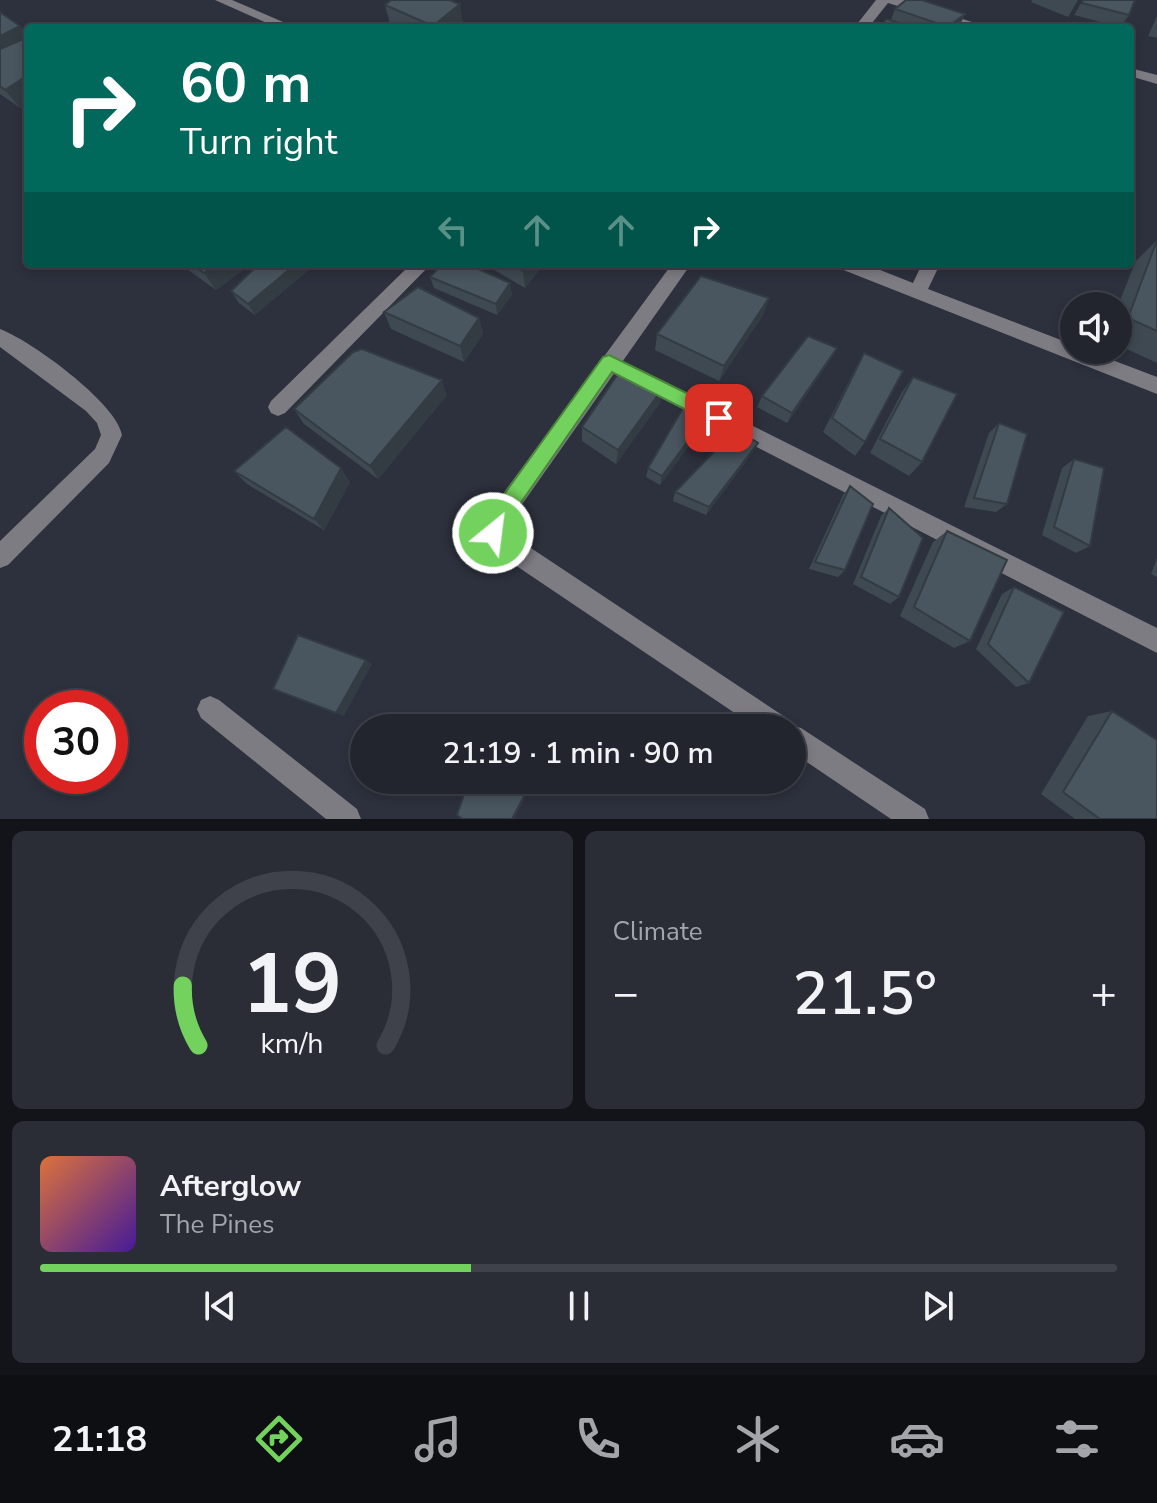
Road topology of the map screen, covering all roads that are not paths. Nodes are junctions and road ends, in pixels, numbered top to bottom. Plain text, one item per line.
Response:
1 (221, 0) edge
2 (883, 0) edge
3 (892, 0) edge
4 (280, 24) edge
5 (864, 24) edge
6 (970, 24) edge
7 (1134, 73) edge
8 (1157, 80) edge
9 (418, 268) edge
10 (679, 268) edge
11 (857, 268) edge
12 (929, 268) edge
13 (917, 293) junction
14 (0, 337) edge
15 (609, 362) junction
16 (1157, 386) edge
17 (278, 407) dead end
18 (0, 557) edge
19 (1157, 641) edge
20 (210, 709) dead end
21 (758, 714) edge
22 (806, 746) edge
23 (347, 819) edge
24 (915, 819) edge

1 - 4 street
2 - 5 street
3 - 6 street
7 - 8 street
9 - 17 street
10 - 15 street
11 - 13 street
12 - 13 street
13 - 16 street
14 - 18 street
15 - 19 street
15 - 21 street
20 - 23 street
22 - 24 street

